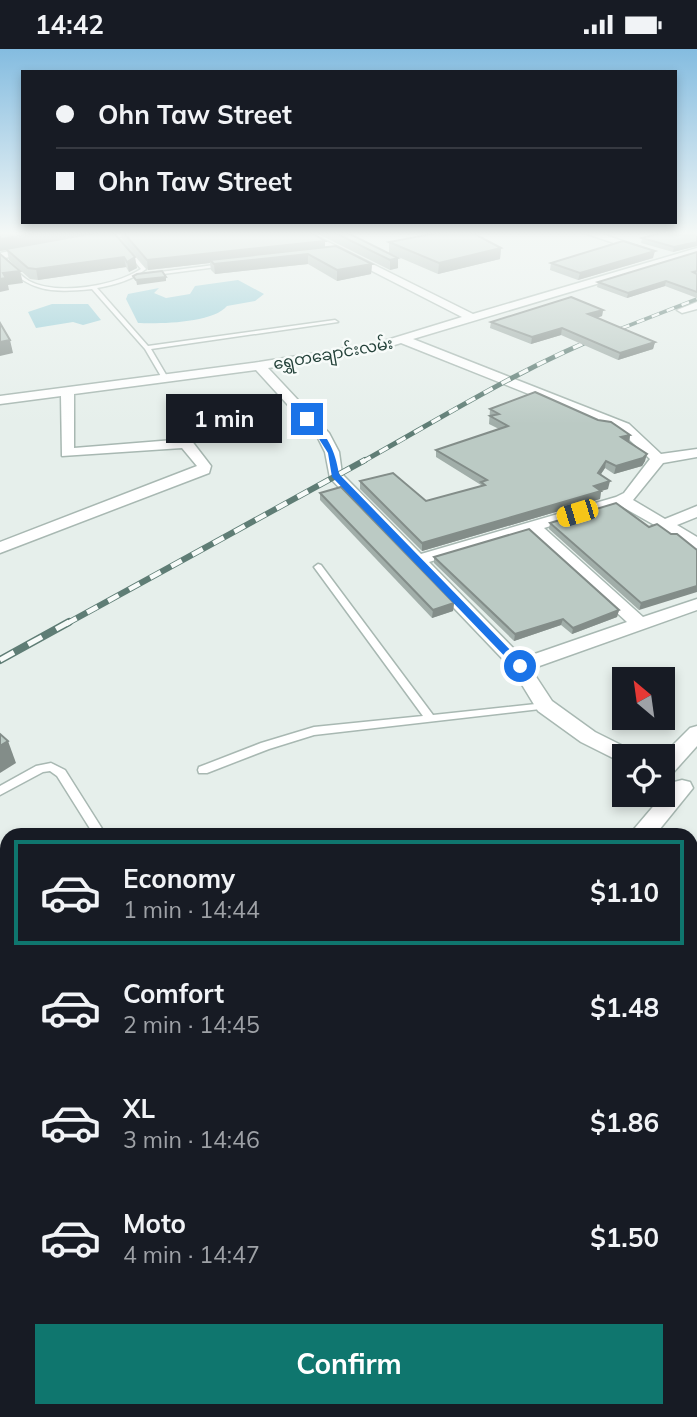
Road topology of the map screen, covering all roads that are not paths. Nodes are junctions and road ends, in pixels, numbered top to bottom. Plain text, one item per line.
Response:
1 (101, 296) edge
2 (428, 296) edge
3 (549, 296) edge
4 (697, 305) edge
5 (682, 310) dead end
6 (474, 319) junction
7 (335, 322) dead end
8 (404, 339) junction
9 (147, 348) junction
10 (258, 366) junction
11 (165, 378) junction
12 (68, 391) junction
13 (0, 400) edge
14 (697, 453) edge
15 (658, 459) junction
16 (621, 500) junction
17 (697, 512) edge
18 (664, 524) junction
19 (533, 527) junction
20 (697, 544) edge
21 (0, 548) edge
22 (419, 560) junction
23 (318, 567) dead end
24 (697, 604) edge
25 (640, 624) junction
26 (520, 666) junction
27 (545, 706) junction
28 (430, 718) junction
29 (697, 733) edge
30 (612, 749) edge
31 (675, 756) edge
32 (203, 770) dead end
33 (681, 787) edge
34 (0, 791) edge
35 (96, 828) edge
36 (647, 828) edge

1 - 9 lane
2 - 6 street
3 - 6 street, ရွှေတချောင်းလမ်း
4 - 5 street
6 - 8 street, ရွှေတချောင်းလမ်း
7 - 9 lane
8 - 10 street, ရွှေတချောင်းလမ်း
8 - 15 street
9 - 11 lane
10 - 11 street, ရွှေတချောင်းလမ်း
10 - 22 street
11 - 12 street, ရွှေတချောင်းလမ်း
12 - 13 street, ရွှေတချောင်းလမ်း
12 - 21 street
14 - 15 street
15 - 16 street
16 - 18 street
16 - 19 street
17 - 18 street
18 - 20 street
19 - 22 street
19 - 25 street
22 - 26 street
23 - 28 lane
24 - 25 street
25 - 26 street
26 - 27 street
27 - 28 lane
27 - 30 street
28 - 32 lane
29 - 31 street
33 - 36 street
34 - 35 lane

